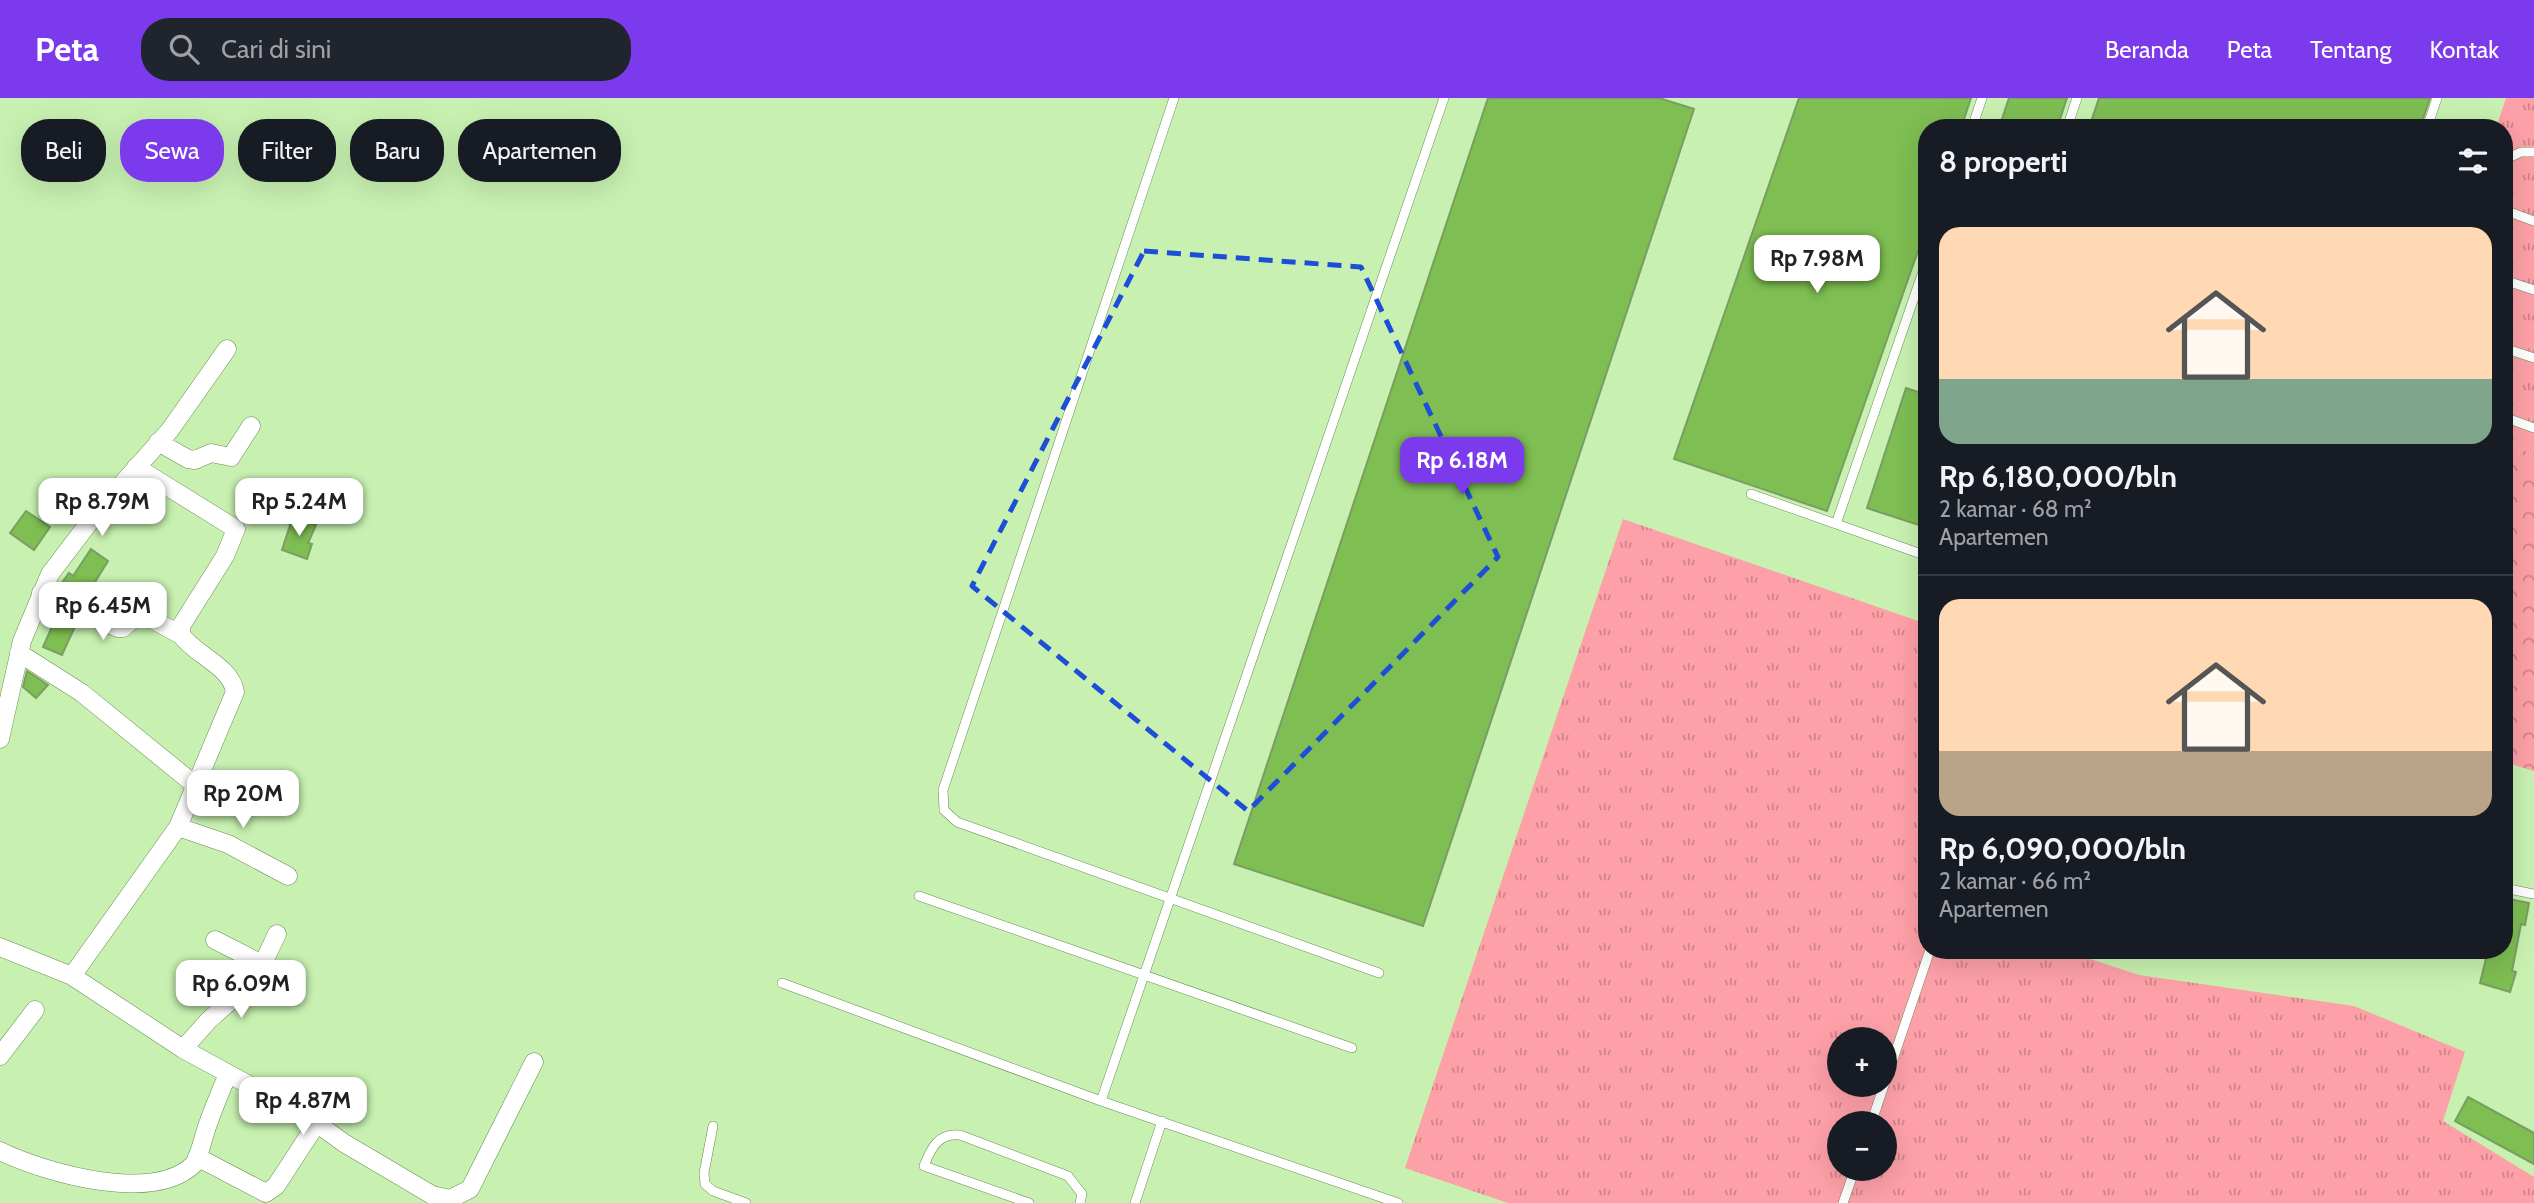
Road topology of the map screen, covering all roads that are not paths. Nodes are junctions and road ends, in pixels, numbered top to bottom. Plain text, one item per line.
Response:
1 (1174, 98) edge
2 (1444, 98) edge
3 (1982, 98) edge
4 (2077, 98) edge
5 (2437, 98) edge
6 (1975, 119) edge
7 (2070, 119) edge
8 (2430, 119) edge
9 (2534, 152) edge
10 (2513, 156) edge
11 (2513, 213) edge
12 (2534, 221) edge
13 (2513, 283) edge
14 (1918, 286) edge
15 (2534, 290) edge
16 (227, 349) dead end
17 (2513, 351) edge
18 (2534, 358) edge
19 (2513, 420) edge
20 (251, 426) dead end
21 (2534, 428) edge
22 (158, 442) junction
23 (136, 467) junction
24 (1751, 494) dead end
25 (1836, 524) junction
26 (1918, 553) edge
27 (41, 593) junction
28 (181, 635) junction
29 (19, 653) junction
30 (0, 739) edge
31 (195, 785) junction
32 (178, 827) junction
33 (288, 876) dead end
34 (2513, 890) edge
35 (2534, 894) edge
36 (919, 896) dead end
37 (1170, 898) junction
38 (277, 934) dead end
39 (215, 940) dead end
40 (0, 947) edge
41 (1927, 959) edge
42 (262, 964) junction
43 (1379, 973) dead end
44 (72, 976) junction
45 (1142, 976) junction
46 (782, 983) dead end
47 (35, 1010) dead end
48 (1897, 1046) edge
49 (1352, 1048) dead end
50 (183, 1049) junction
51 (0, 1056) edge
52 (534, 1062) dead end
53 (228, 1074) junction
54 (1101, 1101) junction
55 (1162, 1121) junction
56 (317, 1123) junction
57 (713, 1126) dead end
58 (0, 1151) edge
59 (197, 1157) junction
60 (1851, 1181) edge
61 (746, 1203) edge
62 (1029, 1203) edge
63 (1080, 1203) edge
64 (1135, 1203) edge
65 (1398, 1203) edge
66 (1843, 1203) edge

1 - 37 lane
2 - 37 lane
3 - 6 lane
4 - 7 lane
5 - 8 lane
9 - 10 lane
11 - 12 lane
13 - 15 lane
14 - 25 lane
16 - 22 street
17 - 18 lane
19 - 21 lane
20 - 22 street
22 - 23 street
23 - 27 street
23 - 28 street
24 - 25 lane
25 - 26 lane
27 - 28 street
27 - 29 street
28 - 31 street
29 - 30 street
29 - 31 street
31 - 32 street
32 - 33 street
32 - 44 street
34 - 35 lane
36 - 45 lane
37 - 43 lane
37 - 45 lane
38 - 42 street
39 - 42 street
40 - 44 street
41 - 48 lane
42 - 50 street
44 - 50 street
45 - 49 lane
45 - 54 lane
46 - 54 lane
47 - 51 street
50 - 53 street
52 - 56 street
53 - 56 street
53 - 59 street
54 - 55 lane
55 - 64 lane
55 - 65 lane
56 - 59 street
57 - 61 lane
58 - 59 street
60 - 66 lane
62 - 63 lane

